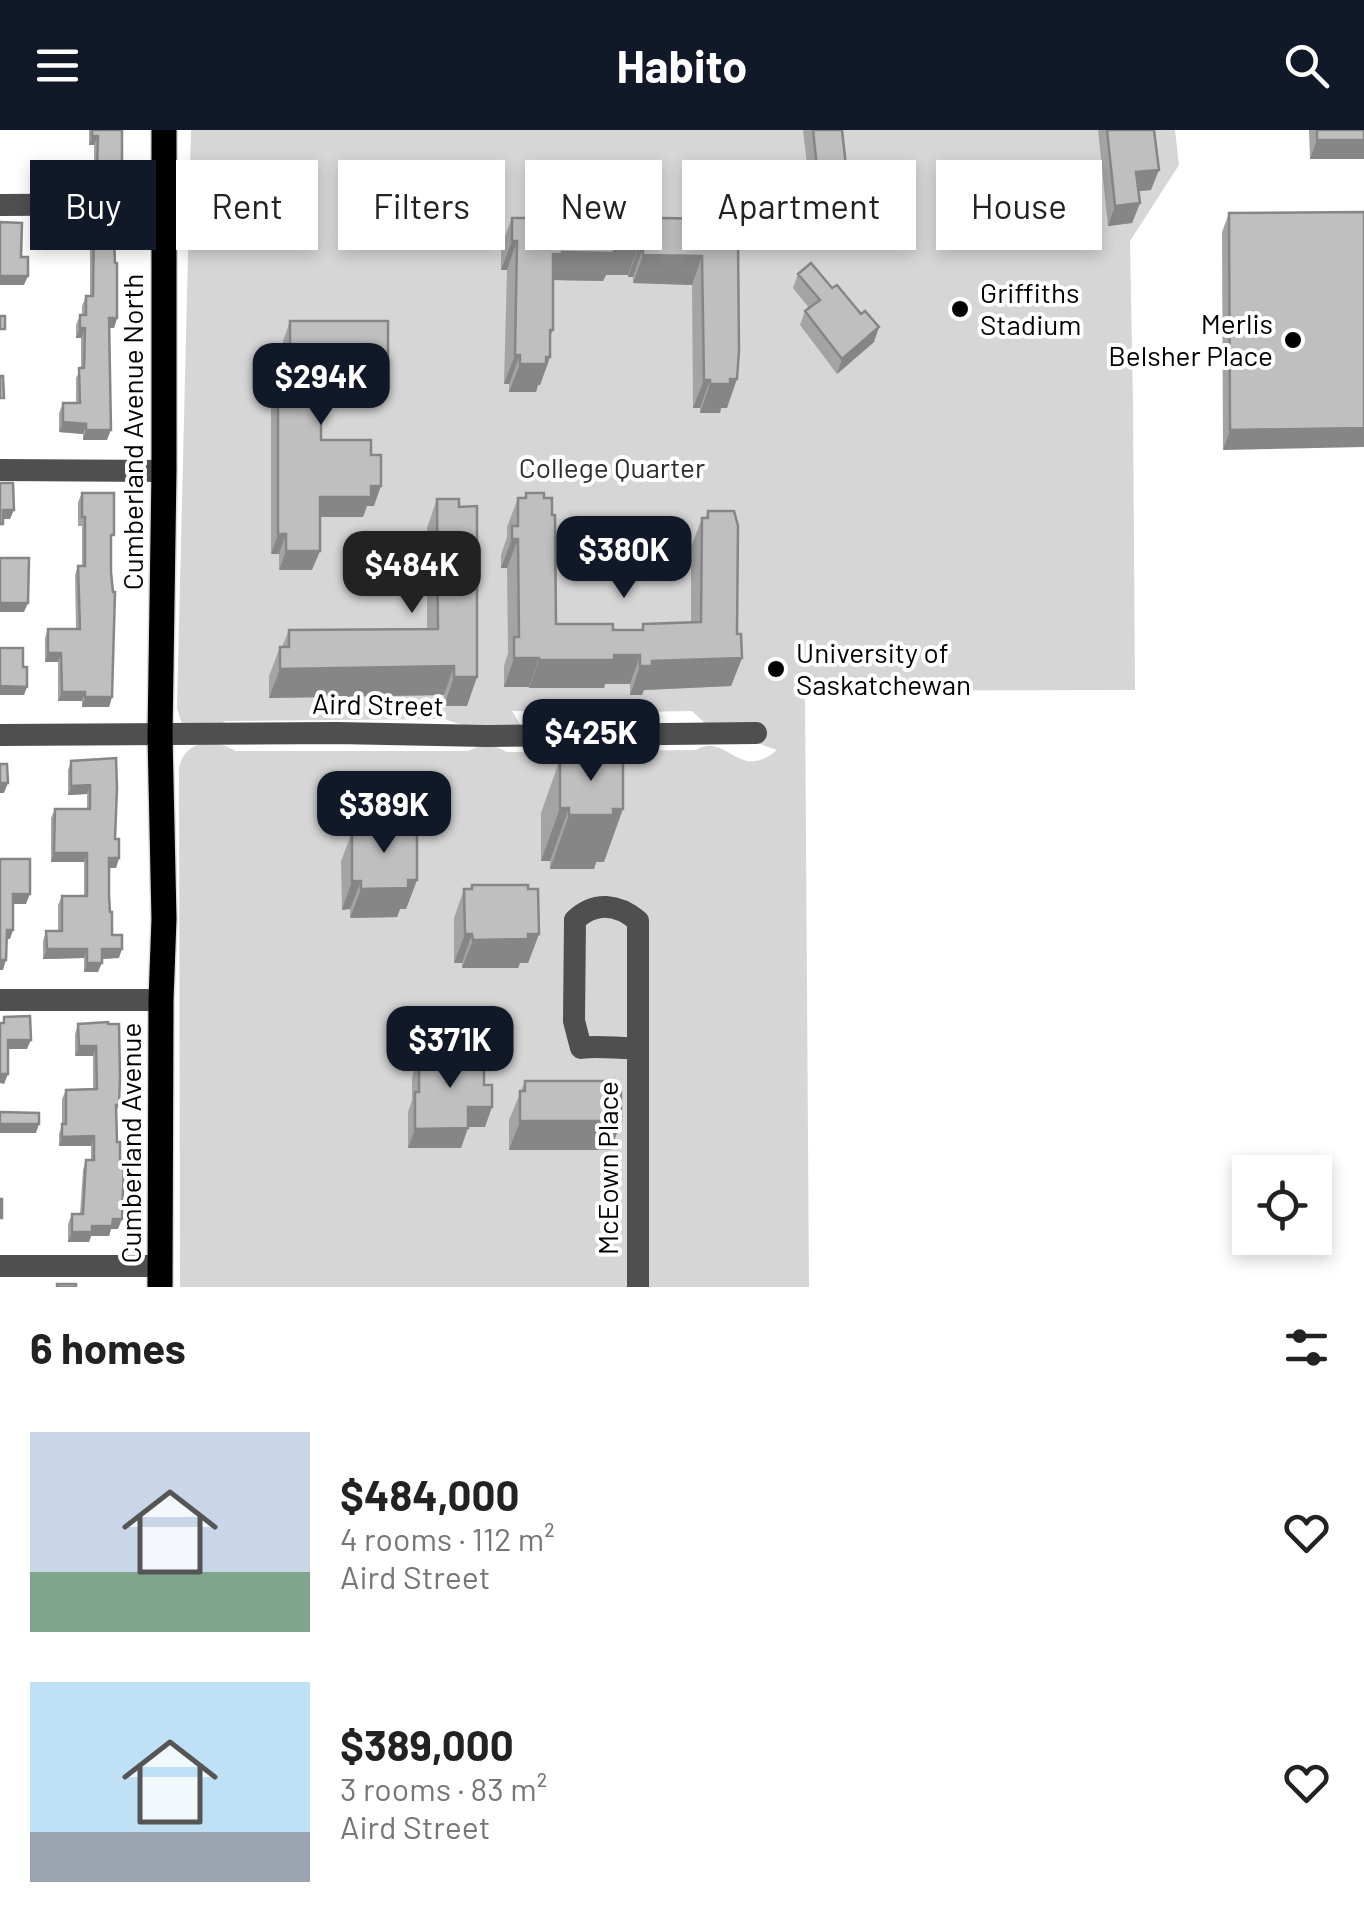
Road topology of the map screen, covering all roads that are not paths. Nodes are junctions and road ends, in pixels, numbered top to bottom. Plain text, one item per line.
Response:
1 (164, 130) edge
2 (163, 204) junction
3 (0, 205) edge
4 (0, 470) edge
5 (164, 470) junction
6 (756, 733) dead end
7 (0, 735) edge
8 (160, 735) junction
9 (0, 1000) edge
10 (161, 1000) junction
11 (638, 1048) junction
12 (0, 1266) edge
13 (160, 1276) edge
14 (638, 1287) edge

1 - 2 main road, Cumberland Avenue North
2 - 3 street
2 - 5 main road, Cumberland Avenue North
4 - 5 street
5 - 8 main road, Cumberland Avenue North
6 - 8 street, Aird Street
7 - 8 street, Aird Street
8 - 10 main road, Cumberland Avenue North
9 - 10 street
10 - 13 main road, Cumberland Avenue
11 - 11 street, McEown Place
11 - 14 street, McEown Place
12 - 13 street

